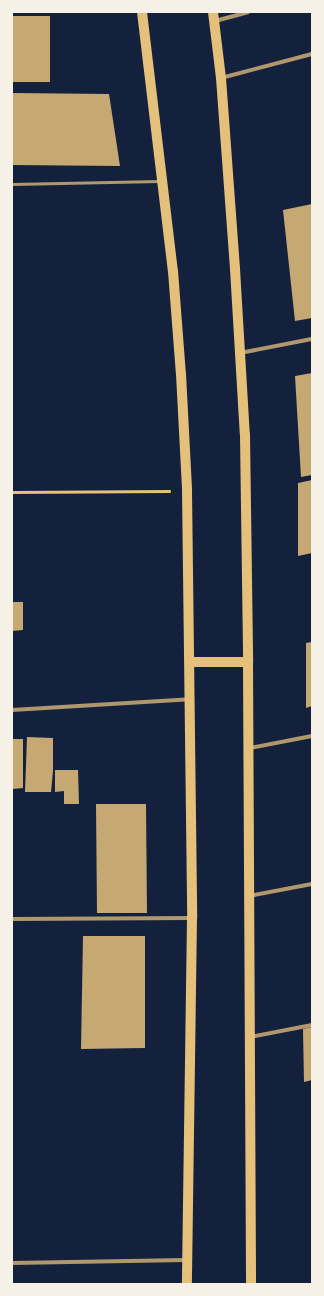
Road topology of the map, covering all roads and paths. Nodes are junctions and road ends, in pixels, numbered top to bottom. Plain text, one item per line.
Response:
1 (142, 12) edge
2 (248, 12) edge
3 (213, 17) edge
4 (312, 54) edge
5 (221, 78) junction
6 (162, 181) junction
7 (12, 184) edge
8 (312, 339) edge
9 (240, 353) junction
10 (187, 490) junction
11 (12, 492) edge
12 (190, 662) junction
13 (248, 662) junction
14 (190, 699) junction
15 (12, 710) edge
16 (312, 736) edge
17 (247, 749) junction
18 (312, 884) edge
19 (248, 896) junction
20 (192, 918) junction
21 (12, 919) edge
22 (312, 1025) edge
23 (249, 1037) junction
24 (187, 1260) junction
25 (12, 1263) edge
26 (187, 1284) edge
27 (251, 1284) edge

1 - 6 main road
2 - 3 street
3 - 5 main road
4 - 5 street
5 - 9 main road
6 - 7 lane
6 - 10 main road
8 - 9 street
9 - 13 main road
10 - 11 path
10 - 12 main road
12 - 13 main road
12 - 14 main road
13 - 17 main road
14 - 15 street
14 - 20 main road
16 - 17 street
17 - 19 main road
18 - 19 street
19 - 23 main road
20 - 21 street
20 - 24 main road
22 - 23 street
23 - 27 main road
24 - 25 street
24 - 26 main road

